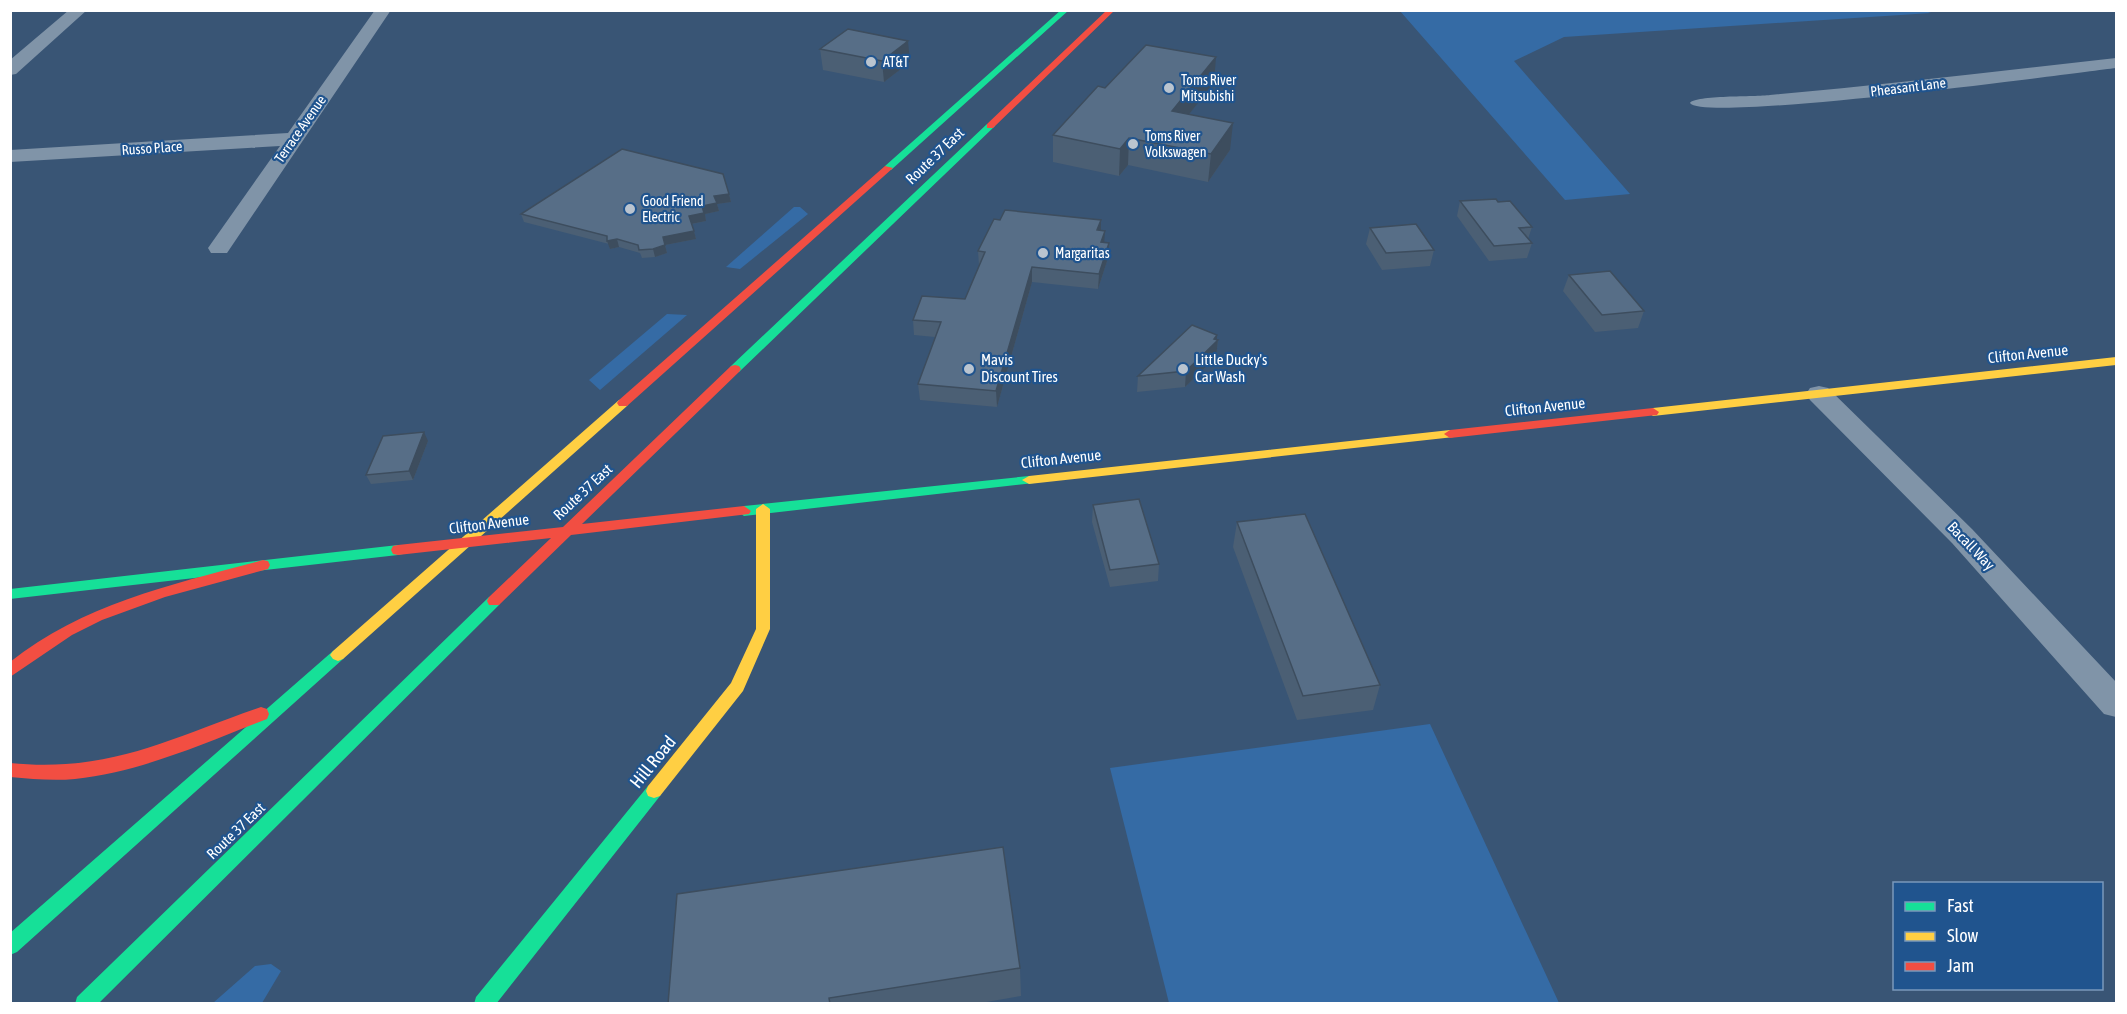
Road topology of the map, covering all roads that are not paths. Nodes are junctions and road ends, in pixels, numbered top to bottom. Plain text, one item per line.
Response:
1 (79, 10) edge
2 (383, 10) edge
3 (1066, 10) edge
4 (1112, 10) edge
5 (2116, 63) edge
6 (10, 70) edge
7 (1699, 103) dead end
8 (293, 139) junction
9 (10, 156) edge
10 (219, 248) dead end
11 (2116, 361) edge
12 (1819, 394) junction
13 (763, 509) junction
14 (565, 531) junction
15 (461, 544) junction
16 (263, 565) junction
17 (10, 594) edge
18 (10, 671) edge
19 (2116, 704) edge
20 (277, 709) junction
21 (10, 770) edge
22 (10, 946) edge
23 (84, 1004) edge
24 (483, 1004) edge

1 - 6 street
2 - 8 street, Terrace Avenue
3 - 15 main road, Route 37 East
4 - 14 main road, Route 37 East
5 - 7 street, Pheasant Lane
8 - 9 street, Russo Place
8 - 10 street, Terrace Avenue
11 - 12 main road, Clifton Avenue
12 - 13 main road, Clifton Avenue
12 - 19 street, Bacall Way
13 - 14 main road, Clifton Avenue
13 - 24 main road, Hill Road
14 - 15 main road, Clifton Avenue
14 - 23 main road, Route 37 East
15 - 16 main road, Clifton Avenue
15 - 20 main road, Route 37 East
16 - 17 main road, Clifton Avenue
16 - 18 main road
20 - 21 main road
20 - 22 main road, Route 37 East

